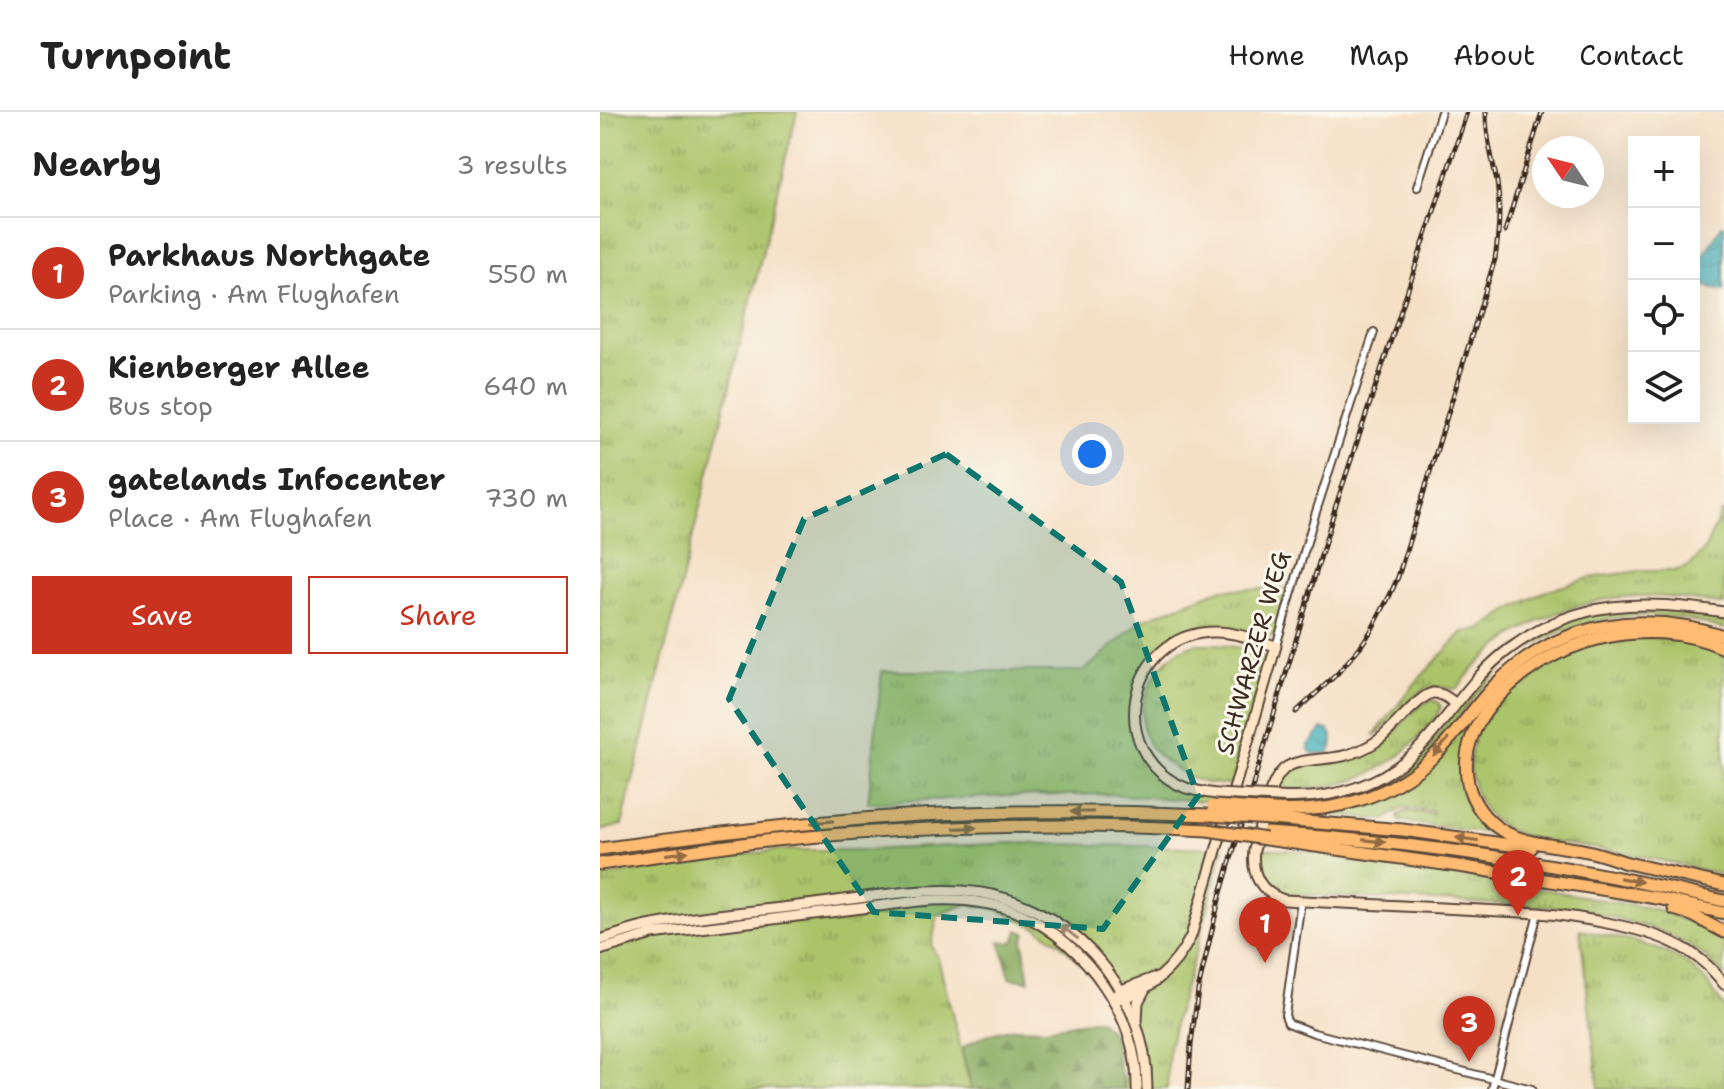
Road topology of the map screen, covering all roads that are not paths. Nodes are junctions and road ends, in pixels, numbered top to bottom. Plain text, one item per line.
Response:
1 (1441, 112) edge
2 (1417, 187) dead end
3 (1374, 332) dead end
4 (1724, 612) edge
5 (1724, 636) edge
6 (1276, 646) junction
7 (1724, 648) edge
8 (1455, 703) junction
9 (1214, 805) junction
10 (1272, 814) junction
11 (1266, 836) junction
12 (600, 849) edge
13 (1627, 863) junction
14 (600, 864) edge
15 (1568, 885) junction
16 (1724, 885) edge
17 (1301, 901) junction
18 (1724, 901) edge
19 (1538, 913) junction
20 (1724, 913) edge
21 (1724, 932) edge
22 (600, 940) edge
23 (600, 950) edge
24 (1159, 976) junction
25 (1724, 984) edge
26 (1149, 986) junction
27 (1123, 994) junction
28 (1113, 1000) junction
29 (1137, 1025) junction
30 (1495, 1079) junction
31 (1137, 1089) edge
32 (1147, 1089) edge
33 (1492, 1089) edge
34 (1532, 1089) edge

1 - 2 street
3 - 6 street, SCHWARZER WEG
4 - 8 street
5 -> 10 highway
6 - 9 street
6 - 24 street, SCHWARZER WEG
7 - 13 highway
8 - 9 street, bridge
8 - 17 street
9 - 10 highway, bridge
9 -> 12 highway
13 -> 10 highway
14 -> 11 highway, bridge
11 - 15 highway
11 -> 18 highway
13 - 16 highway
15 - 20 highway
15 - 21 highway
17 - 19 street
17 - 30 street
19 - 25 street
19 - 30 street
27 -> 22 street
23 - 28 street
24 - 26 street, SCHWARZER WEG
24 - 27 street, SCHWARZER WEG
26 - 27 street, SCHWARZER WEG
26 - 29 street
27 - 28 street, SCHWARZER WEG
27 - 29 street
28 - 31 street
29 - 32 street
30 - 33 street
30 - 34 street

